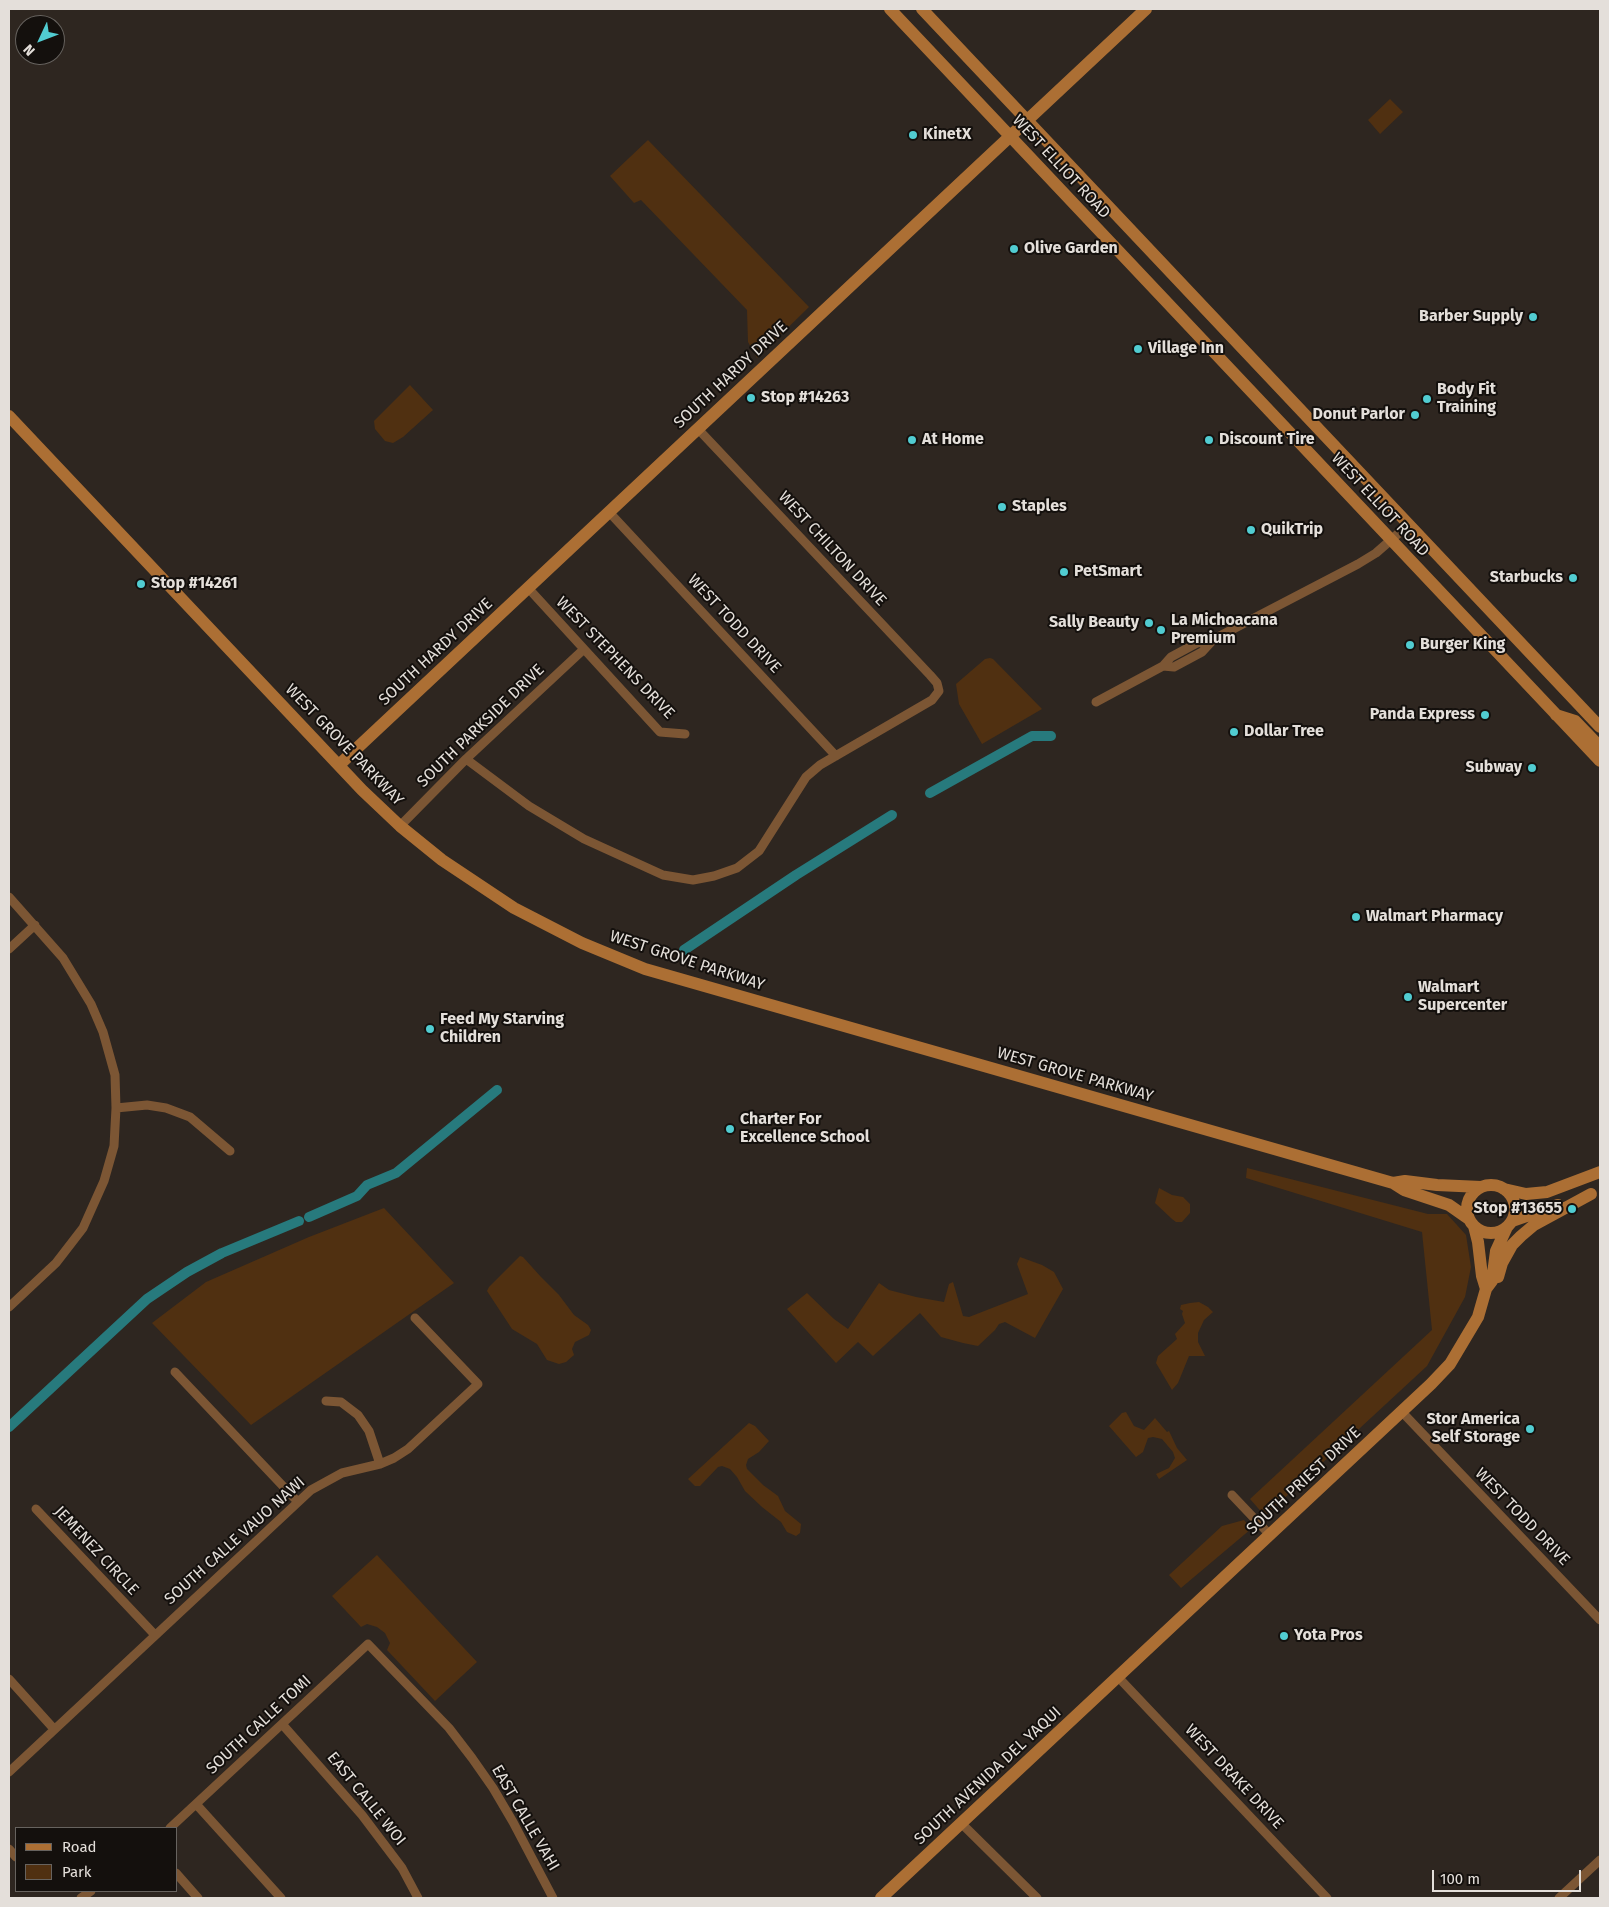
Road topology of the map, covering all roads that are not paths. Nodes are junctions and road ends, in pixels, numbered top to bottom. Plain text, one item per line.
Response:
1 (890, 9) edge
2 (922, 9) edge
3 (1146, 9) edge
4 (1027, 121) junction
5 (1010, 137) junction
6 (9, 416) edge
7 (698, 429) junction
8 (609, 512) junction
9 (1408, 524) junction
10 (1391, 540) junction
11 (528, 589) junction
12 (584, 649) junction
13 (1096, 702) dead end
14 (1556, 715) junction
15 (1600, 727) edge
16 (685, 734) dead end
17 (1600, 747) edge
18 (836, 756) junction
19 (466, 759) junction
20 (1600, 761) edge
21 (339, 766) junction
22 (400, 826) junction
23 (9, 897) edge
24 (35, 924) junction
25 (9, 949) edge
26 (116, 1108) junction
27 (230, 1151) dead end
28 (1600, 1172) edge
29 (1393, 1183) junction
30 (1481, 1187) junction
31 (1504, 1189) junction
32 (1595, 1192) edge
33 (1471, 1222) junction
34 (1509, 1224) junction
35 (1486, 1289) junction
36 (1483, 1305) junction
37 (9, 1307) edge
38 (415, 1318) dead end
39 (175, 1372) dead end
40 (326, 1401) dead end
41 (1402, 1412) junction
42 (380, 1464) junction
43 (1232, 1494) dead end
44 (298, 1502) junction
45 (36, 1508) dead end
46 (1270, 1535) junction
47 (1600, 1620) edge
48 (155, 1635) junction
49 (368, 1644) joint
50 (1118, 1677) junction
51 (9, 1679) edge
52 (282, 1724) junction
53 (54, 1729) junction
54 (9, 1772) edge
55 (196, 1804) junction
56 (962, 1823) junction
57 (171, 1827) edge
58 (1600, 1860) edge
59 (178, 1875) edge
60 (198, 1898) edge
61 (281, 1898) edge
62 (418, 1898) edge
63 (553, 1898) edge
64 (881, 1898) edge
65 (1037, 1898) edge
66 (1328, 1898) edge
67 (1559, 1898) edge

1 - 5 street, WEST ELLIOT ROAD
2 - 4 street, WEST ELLIOT ROAD
3 - 4 street, SOUTH HARDY DRIVE
4 - 5 street, SOUTH HARDY DRIVE
4 - 9 street, WEST ELLIOT ROAD
5 - 7 street, SOUTH HARDY DRIVE
5 - 10 street, WEST ELLIOT ROAD
6 - 21 street, WEST GROVE PARKWAY
7 - 8 street, SOUTH HARDY DRIVE
7 - 18 street, WEST CHILTON DRIVE
8 - 11 street, SOUTH HARDY DRIVE
8 - 18 street, WEST TODD DRIVE
9 - 10 street
9 - 15 street, WEST ELLIOT ROAD
10 - 13 street
10 - 14 street, WEST ELLIOT ROAD
11 - 12 street, WEST STEPHENS DRIVE
11 - 21 street, SOUTH HARDY DRIVE
12 - 16 street, WEST STEPHENS DRIVE
12 - 19 street, SOUTH PARKSIDE DRIVE
14 - 17 street
14 - 20 street, WEST ELLIOT ROAD
18 - 19 street
19 - 22 street, SOUTH PARKSIDE DRIVE
21 - 22 street, WEST GROVE PARKWAY
22 - 29 street, WEST GROVE PARKWAY
23 - 24 street
24 - 25 street
24 - 26 street
26 - 27 street
26 - 37 street
28 - 31 street
29 - 30 street, WEST GROVE PARKWAY
29 - 33 street, WEST GROVE PARKWAY
30 - 31 street
30 - 33 street
31 - 34 street
32 - 34 street
32 - 36 street
33 - 34 street
33 - 35 street, SOUTH PRIEST DRIVE
34 - 35 street, SOUTH PRIEST DRIVE
35 - 36 street, SOUTH PRIEST DRIVE
36 - 41 street, SOUTH PRIEST DRIVE
38 - 42 street, SOUTH CALLE VAUO NAWI
39 - 44 street
40 - 42 street
41 - 46 street, SOUTH PRIEST DRIVE
41 - 47 street, WEST TODD DRIVE
42 - 44 street, SOUTH CALLE VAUO NAWI
43 - 46 street
44 - 48 street, SOUTH CALLE VAUO NAWI
45 - 48 street, JEMENEZ CIRCLE
46 - 50 street, SOUTH PRIEST DRIVE
48 - 53 street, SOUTH CALLE VAUO NAWI
49 - 52 street, SOUTH CALLE TOMI
49 - 63 street, EAST CALLE VAHI
50 - 56 street, SOUTH AVENIDA DEL YAQUI
50 - 66 street, WEST DRAKE DRIVE
51 - 53 street
52 - 55 street, SOUTH CALLE TOMI
52 - 62 street, EAST CALLE WOI
53 - 54 street, SOUTH CALLE VAUO NAWI
55 - 57 street, SOUTH CALLE TOMI
55 - 61 street
56 - 64 street, SOUTH AVENIDA DEL YAQUI
56 - 65 street
58 - 67 street
59 - 60 street

